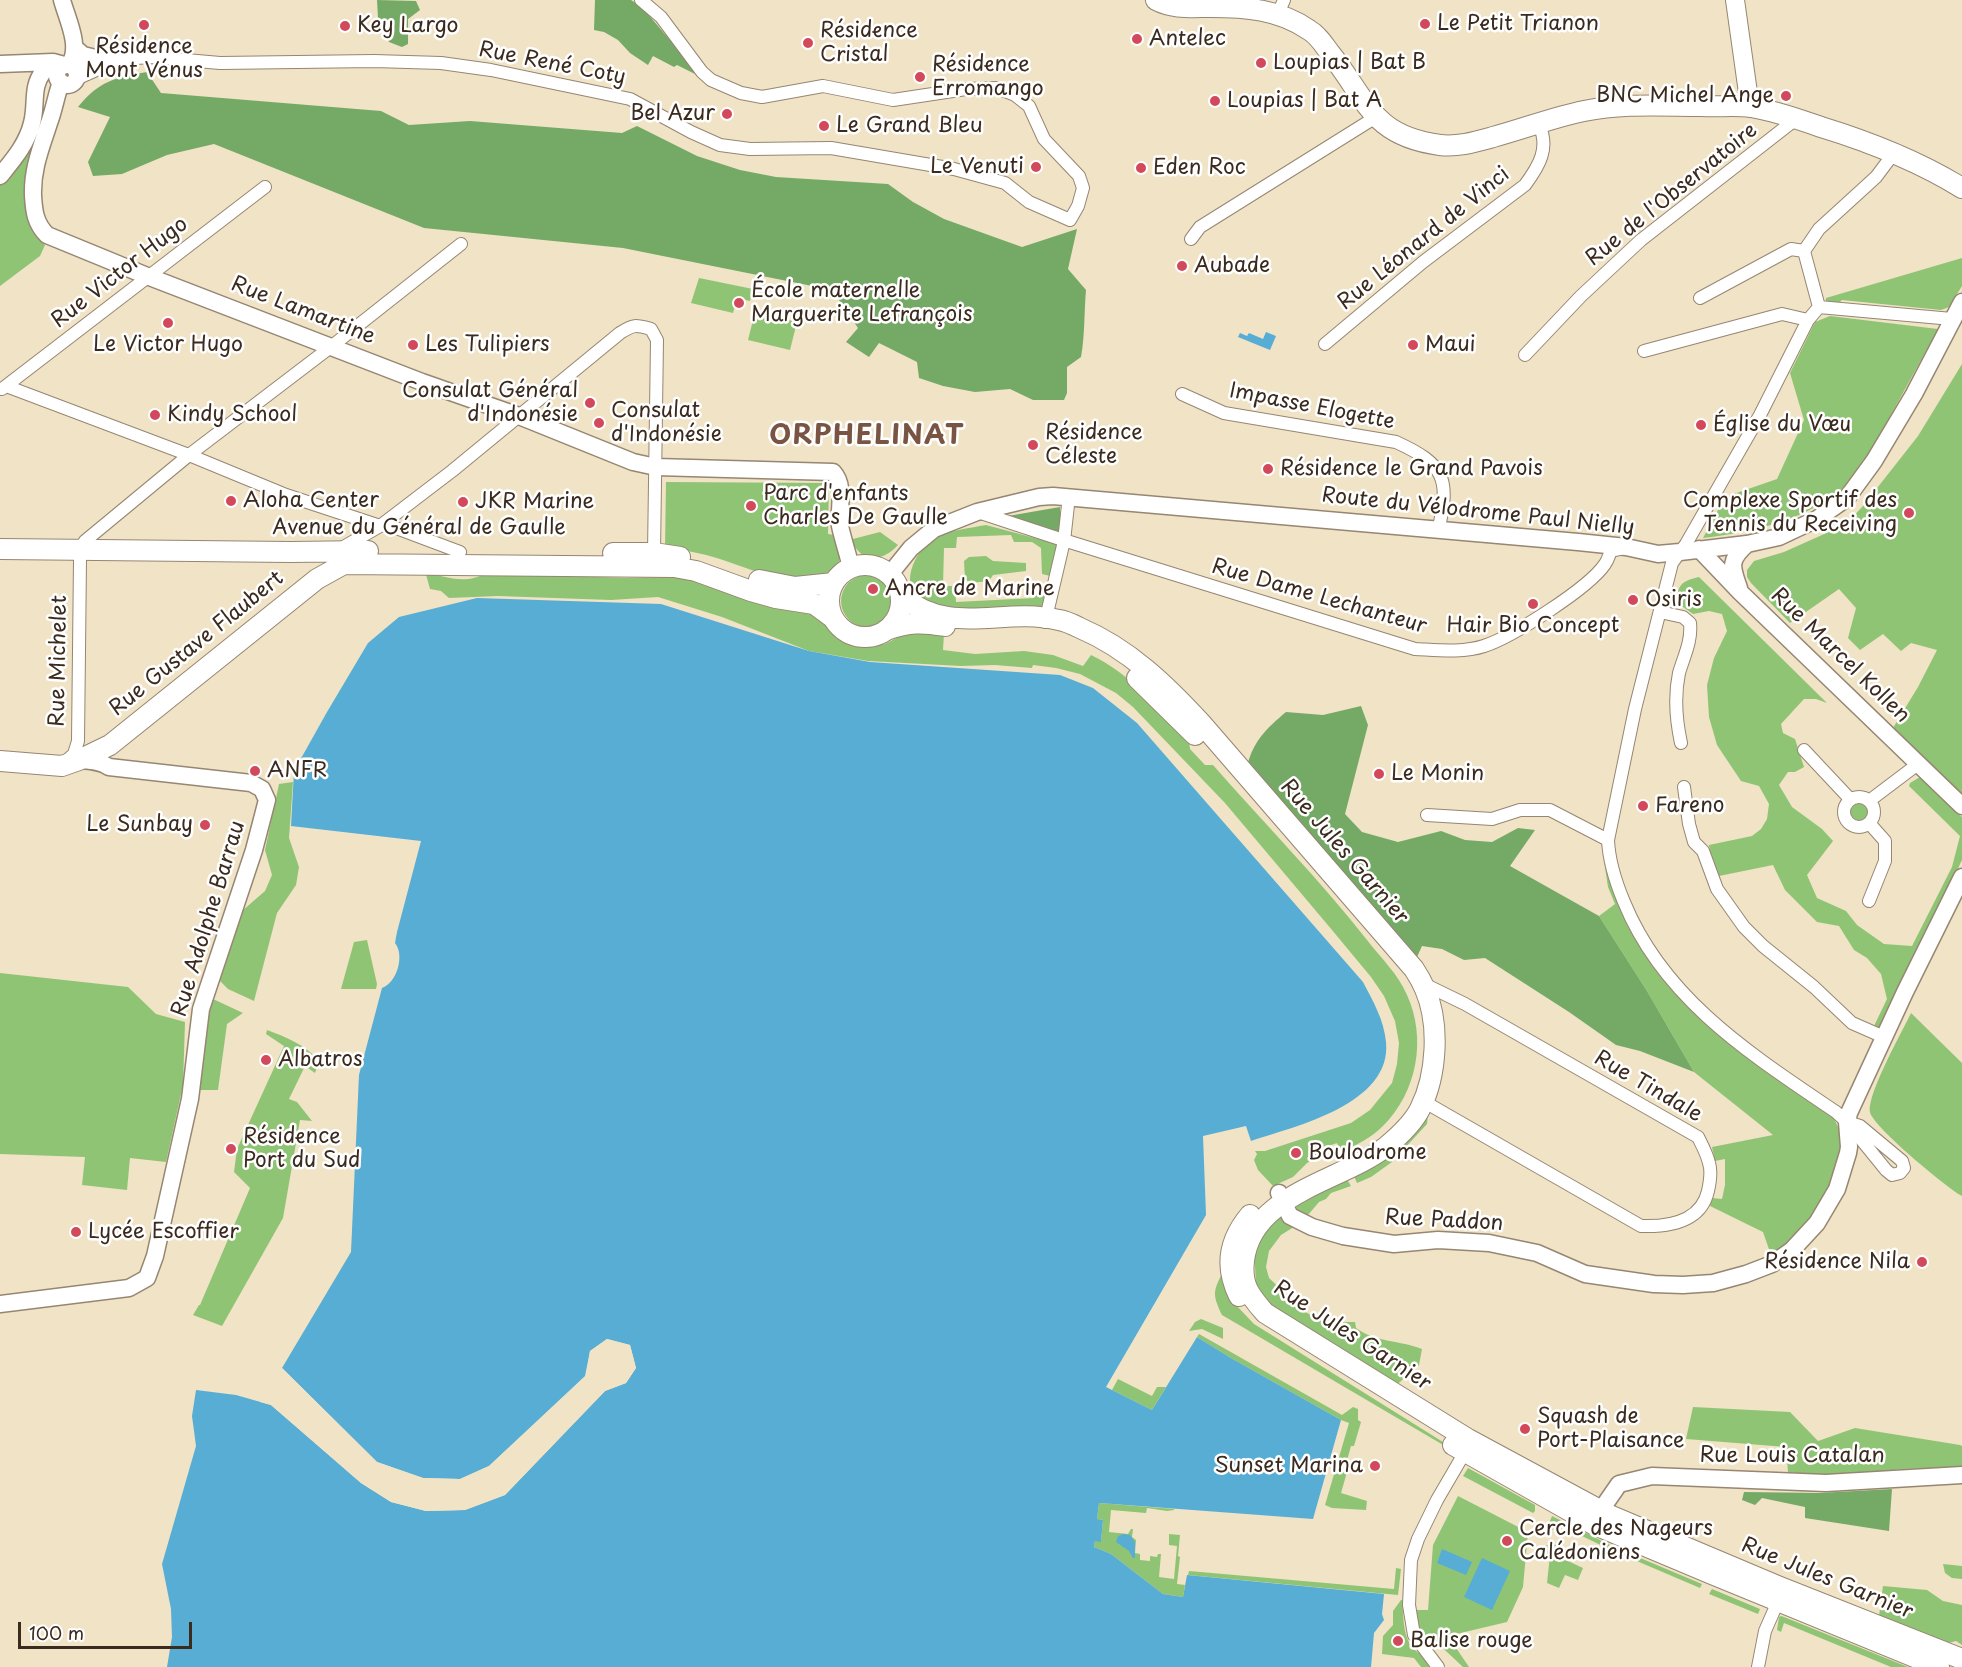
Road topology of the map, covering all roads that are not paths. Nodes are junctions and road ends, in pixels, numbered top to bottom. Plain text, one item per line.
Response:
1 (62, 0) edge
2 (641, 0) edge
3 (1156, 0) edge
4 (1735, 0) edge
5 (1187, 4) edge
6 (1281, 7) edge
7 (75, 48) junction
8 (107, 60) junction
9 (48, 71) edge
10 (32, 97) junction
11 (1750, 107) junction
12 (1376, 117) junction
13 (1796, 119) junction
14 (1539, 124) junction
15 (1894, 153) junction
16 (0, 176) edge
17 (265, 187) dead end
18 (1962, 188) edge
19 (1191, 239) dead end
20 (461, 244) dead end
21 (1804, 251) junction
22 (147, 276) junction
23 (1700, 298) dead end
24 (1962, 302) edge
25 (1819, 307) junction
26 (1952, 319) junction
27 (1808, 320) junction
28 (1325, 344) dead end
29 (332, 346) junction
30 (1644, 351) dead end
31 (1525, 355) dead end
32 (3, 388) edge
33 (1182, 394) dead end
34 (519, 416) junction
35 (189, 455) junction
36 (656, 467) junction
37 (1069, 496) junction
38 (977, 512) junction
39 (380, 526) junction
40 (1438, 531) junction
41 (1064, 541) junction
42 (1748, 544) junction
43 (1626, 547) junction
44 (0, 549) edge
45 (1699, 549) junction
46 (80, 550) junction
47 (291, 552) junction
48 (460, 552) junction
49 (1680, 552) junction
50 (654, 554) junction
51 (340, 558) junction
52 (850, 568) junction
53 (890, 574) junction
54 (834, 583) junction
55 (1740, 592) junction
56 (901, 596) junction
57 (292, 599) junction
58 (1660, 612) junction
59 (833, 618) junction
60 (1050, 625) junction
61 (886, 630) junction
62 (1131, 673) junction
63 (1163, 683) junction
64 (1681, 743) dead end
65 (110, 745) junction
66 (1803, 750) dead end
67 (0, 761) edge
68 (70, 763) junction
69 (1918, 764) junction
70 (116, 768) junction
71 (1684, 787) dead end
72 (1850, 799) junction
73 (1958, 800) edge
74 (1869, 801) junction
75 (1427, 815) dead end
76 (1869, 824) junction
77 (1608, 840) junction
78 (1962, 877) edge
79 (1869, 901) dead end
80 (1392, 961) junction
81 (1425, 988) junction
82 (1423, 1024) junction
83 (1884, 1037) junction
84 (1422, 1065) junction
85 (1423, 1101) junction
86 (1397, 1122) junction
87 (1847, 1122) junction
88 (1281, 1198) junction
89 (0, 1304) edge
90 (1425, 1412) junction
91 (1465, 1452) junction
92 (1962, 1475) edge
93 (1524, 1477) junction
94 (1601, 1510) junction
95 (1664, 1554) junction
96 (1776, 1593) junction
97 (1962, 1659) edge
98 (1438, 1667) edge
99 (1758, 1667) edge
100 (1938, 1667) edge

1 - 7 street
2 - 8 street, Rue René Coty
3 - 5 main road
4 - 11 main road
5 - 6 main road
6 - 12 main road
7 - 8 street
7 - 9 street
8 - 9 street, Rue René Coty
9 - 10 street
9 - 10 street
9 - 22 street, Rue Lamartine
10 - 16 street
11 - 13 main road
11 - 14 main road
12 - 14 main road
12 - 19 street
13 - 15 main road
13 - 31 street, Rue de l'Observatoire
14 - 28 street, Rue Léonard de Vinci
15 - 18 main road
15 - 21 street
17 - 22 street, Rue Victor Hugo
20 - 29 street
21 - 23 street
21 - 25 street
22 - 29 street, Rue Lamartine
22 - 32 street, Rue Victor Hugo
24 - 26 street, Route du Vélodrome Paul Nielly
25 - 26 street
25 - 27 street
26 - 42 street, Route du Vélodrome Paul Nielly
27 - 30 street
27 - 49 street
29 - 34 street, Rue Lamartine
29 - 35 street
32 - 35 street
33 - 40 street, Impasse Elogette
34 - 36 street, Rue Lamartine
34 - 36 street, Rue Gustave Flaubert
34 - 39 street, Rue Gustave Flaubert
35 - 39 street
35 - 46 street
36 - 50 street
36 - 52 street, Rue Lamartine
37 - 38 street, Route du Vélodrome Paul Nielly
37 - 40 street, Route du Vélodrome Paul Nielly
37 - 41 street
38 - 41 street, Rue Dame Lechanteur
38 - 53 street, Route du Vélodrome Paul Nielly
39 - 48 street
39 - 51 street, Rue Gustave Flaubert
40 - 43 street, Route du Vélodrome Paul Nielly
41 - 43 street, Rue Dame Lechanteur
41 - 60 street
42 - 45 street, Route du Vélodrome Paul Nielly
42 - 55 street
43 - 49 street, Route du Vélodrome Paul Nielly
44 - 46 main road, Avenue du Général de Gaulle
45 - 49 street, Route du Vélodrome Paul Nielly
45 - 55 street, Rue Marcel Kollen
46 - 47 main road, Avenue du Général de Gaulle
46 - 68 street, Rue Michelet
47 - 51 main road, Avenue du Général de Gaulle
47 - 57 main road
48 - 50 main road, Avenue du Général de Gaulle
48 - 51 main road, Avenue du Général de Gaulle
49 - 58 street
50 - 54 main road, Avenue du Général de Gaulle
51 - 57 main road, Rue Gustave Flaubert
51 - 59 main road, Avenue du Général de Gaulle
52 - 53 main road
52 - 54 main road
53 - 56 main road
54 - 59 main road
55 - 69 street, Rue Marcel Kollen
56 - 60 main road, Rue Jules Garnier
56 - 61 main road
57 - 65 main road, Rue Gustave Flaubert
58 - 64 street
58 - 77 street
59 - 61 main road
60 - 61 main road, Rue Jules Garnier
60 - 62 main road, Rue Jules Garnier
60 - 63 main road, Rue Jules Garnier
62 - 63 main road
62 - 80 main road, Rue Jules Garnier
63 - 81 main road, Rue Jules Garnier
65 - 68 main road, Rue Gustave Flaubert
65 - 70 street
66 - 72 street
67 - 68 main road
68 - 70 street, Rue Adolphe Barrau
69 - 73 street, Rue Marcel Kollen
69 - 74 street
70 - 89 street, Rue Adolphe Barrau
71 - 83 street
72 - 74 street
72 - 76 street
74 - 76 street
75 - 77 street
76 - 79 street
77 - 87 street
78 - 83 street
80 - 81 street
80 - 82 main road, Rue Jules Garnier
81 - 82 street
81 - 85 main road, Rue Jules Garnier
81 - 85 street, Rue Tindale
82 - 84 main road, Rue Jules Garnier
83 - 87 street
84 - 85 street
84 - 86 main road, Rue Jules Garnier
85 - 86 street
85 - 88 main road, Rue Jules Garnier
86 - 88 main road, Rue Jules Garnier
87 - 87 street
87 - 88 street, Rue Paddon
88 - 90 main road, Rue Jules Garnier
88 - 91 main road, Rue Jules Garnier
90 - 91 street
90 - 93 main road, Rue Jules Garnier
91 - 93 main road, Rue Jules Garnier
91 - 98 street
92 - 94 street, Rue Louis Catalan
93 - 94 main road, Rue Jules Garnier
93 - 95 main road, Rue Jules Garnier
94 - 95 street
94 - 96 main road, Rue Jules Garnier
95 - 96 main road, Rue Jules Garnier
96 - 97 main road, Rue Jules Garnier
96 - 99 street
96 - 100 main road, Rue Jules Garnier

